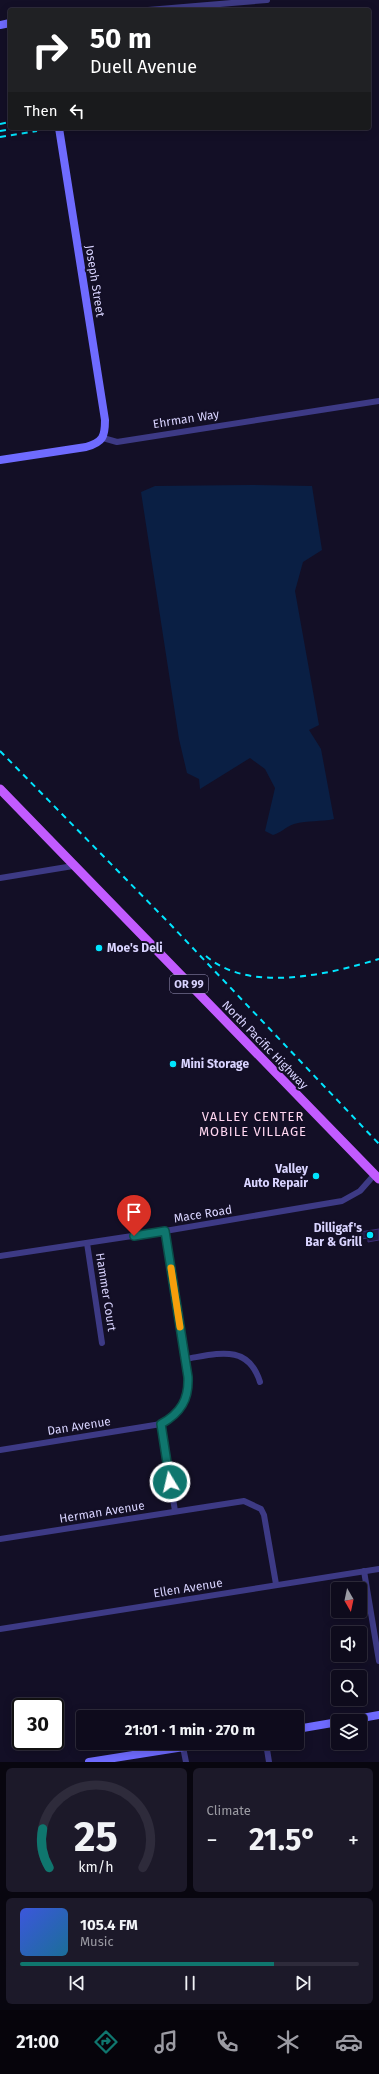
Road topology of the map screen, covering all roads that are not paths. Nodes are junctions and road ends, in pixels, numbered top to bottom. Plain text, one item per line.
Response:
1 (267, 0) edge
2 (172, 8) edge
3 (59, 130) edge
4 (379, 401) edge
5 (103, 438) junction
6 (0, 460) edge
7 (0, 789) edge
8 (73, 866) junction
9 (0, 878) edge
10 (377, 1176) edge
11 (165, 1231) junction
12 (87, 1243) junction
13 (0, 1256) edge
14 (102, 1343) dead end
15 (185, 1359) junction
16 (260, 1382) dead end
17 (161, 1424) junction
18 (0, 1450) edge
19 (175, 1511) junction
20 (0, 1539) edge
21 (379, 1569) edge
22 (364, 1571) junction
23 (276, 1584) junction
24 (0, 1629) edge
25 (379, 1661) edge
26 (379, 1715) edge
27 (367, 1717) edge
28 (331, 1723) edge
29 (304, 1728) edge
30 (164, 1750) edge
31 (184, 1750) edge
32 (267, 1750) edge
33 (88, 1762) edge
34 (186, 1762) edge
35 (268, 1762) edge

1 - 2 street
3 - 5 street, Joseph Street
4 - 5 street, Ehrman Way
5 - 6 street
7 - 8 main road, North Pacific Highway / OR 99
8 - 9 street
8 - 10 main road, North Pacific Highway / OR 99
10 - 11 street, Mace Road
11 - 12 street, Mace Road
11 - 15 street
12 - 13 street, Mace Road
12 - 14 street, Hammer Court
15 - 16 street
15 - 17 street
17 - 18 street, Dan Avenue
17 - 19 street
19 - 20 street, Herman Avenue
19 - 23 street, Herman Avenue
21 - 22 street, Ellen Avenue
22 - 23 street, Ellen Avenue
22 - 25 street
23 - 24 street, Ellen Avenue
26 - 27 street
28 - 29 street
30 - 33 street
31 - 34 street
32 - 35 street

